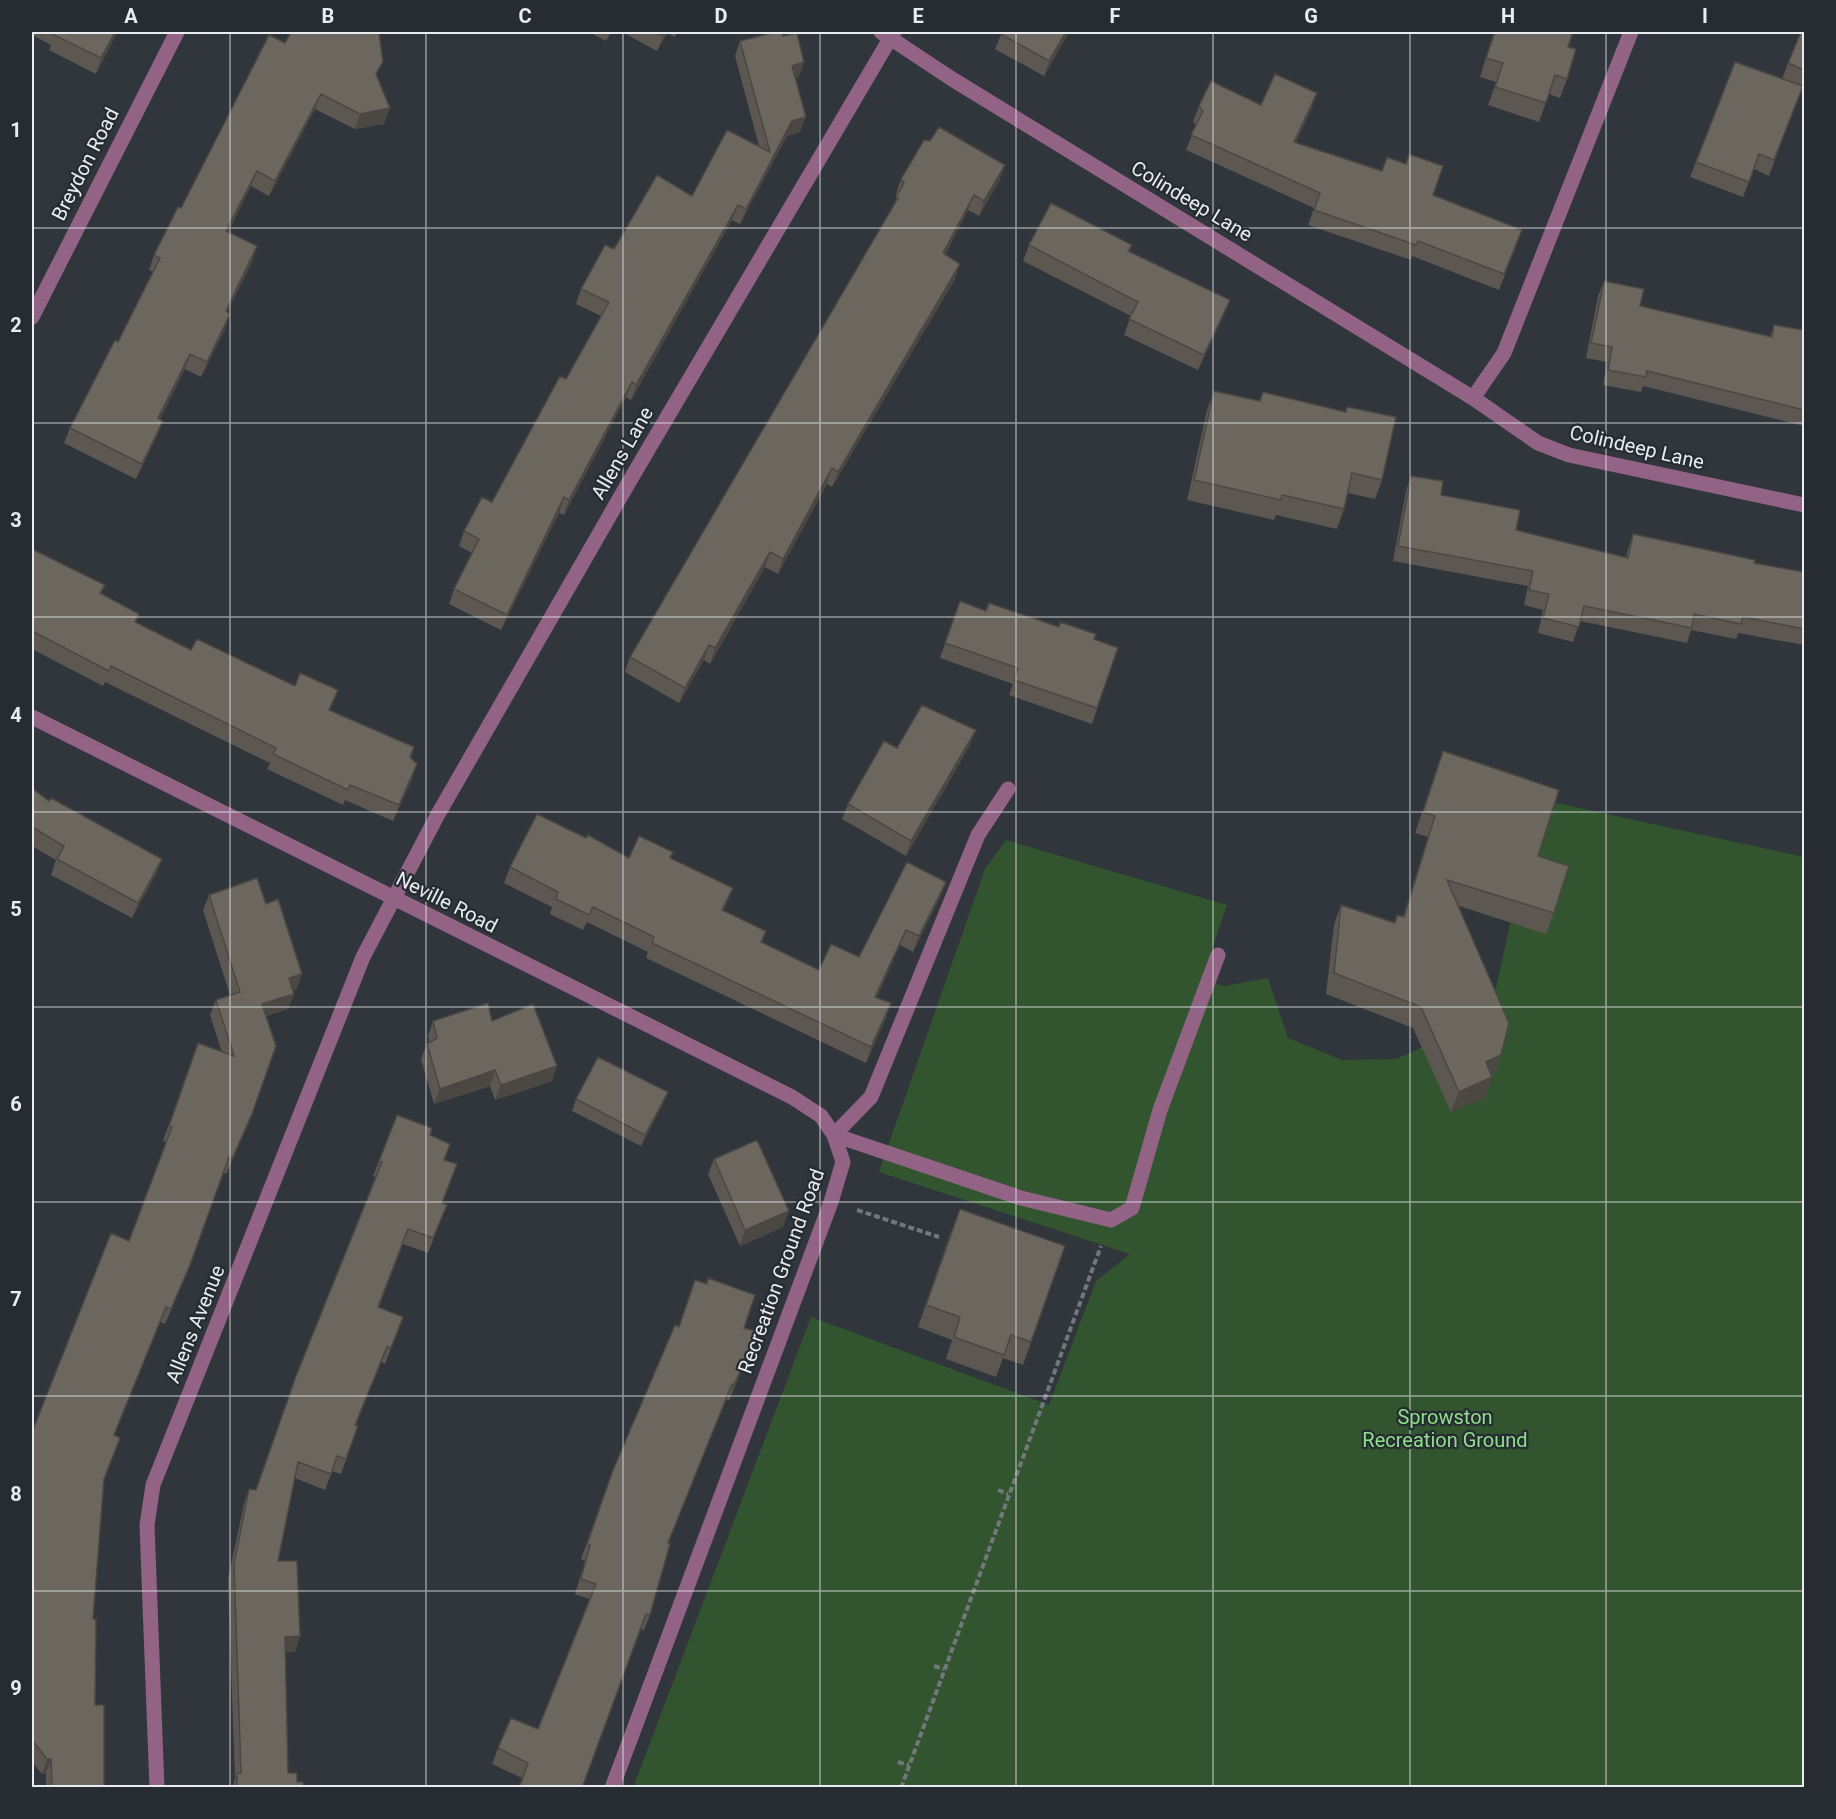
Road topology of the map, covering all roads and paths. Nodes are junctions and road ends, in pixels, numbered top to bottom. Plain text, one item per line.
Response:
1 (177, 32) edge
2 (1631, 32) edge
3 (889, 34) edge
4 (32, 317) edge
5 (1473, 398) junction
6 (1804, 505) edge
7 (32, 717) edge
8 (1008, 789) dead end
9 (394, 899) junction
10 (1218, 955) dead end
11 (834, 1135) junction
12 (831, 1202) junction
13 (1111, 1220) junction
14 (939, 1237) dead end
15 (998, 1490) dead end
16 (1008, 1494) junction
17 (934, 1666) dead end
18 (944, 1669) junction
19 (898, 1762) dead end
20 (909, 1765) junction
21 (157, 1788) edge
22 (612, 1788) edge
23 (901, 1788) edge

1 - 4 street, Breydon Road
2 - 5 street
3 - 5 street, Colindeep Lane
3 - 9 street, Allens Lane
5 - 6 street, Colindeep Lane
7 - 9 street, Neville Road
8 - 11 street
9 - 11 street, Neville Road
9 - 21 street, Allens Avenue
10 - 13 street
11 - 12 street, Recreation Ground Road
11 - 13 street
12 - 14 path
12 - 22 street, Recreation Ground Road
13 - 16 path
15 - 16 path
16 - 18 path
17 - 18 path
18 - 20 path
19 - 20 path
20 - 23 path

